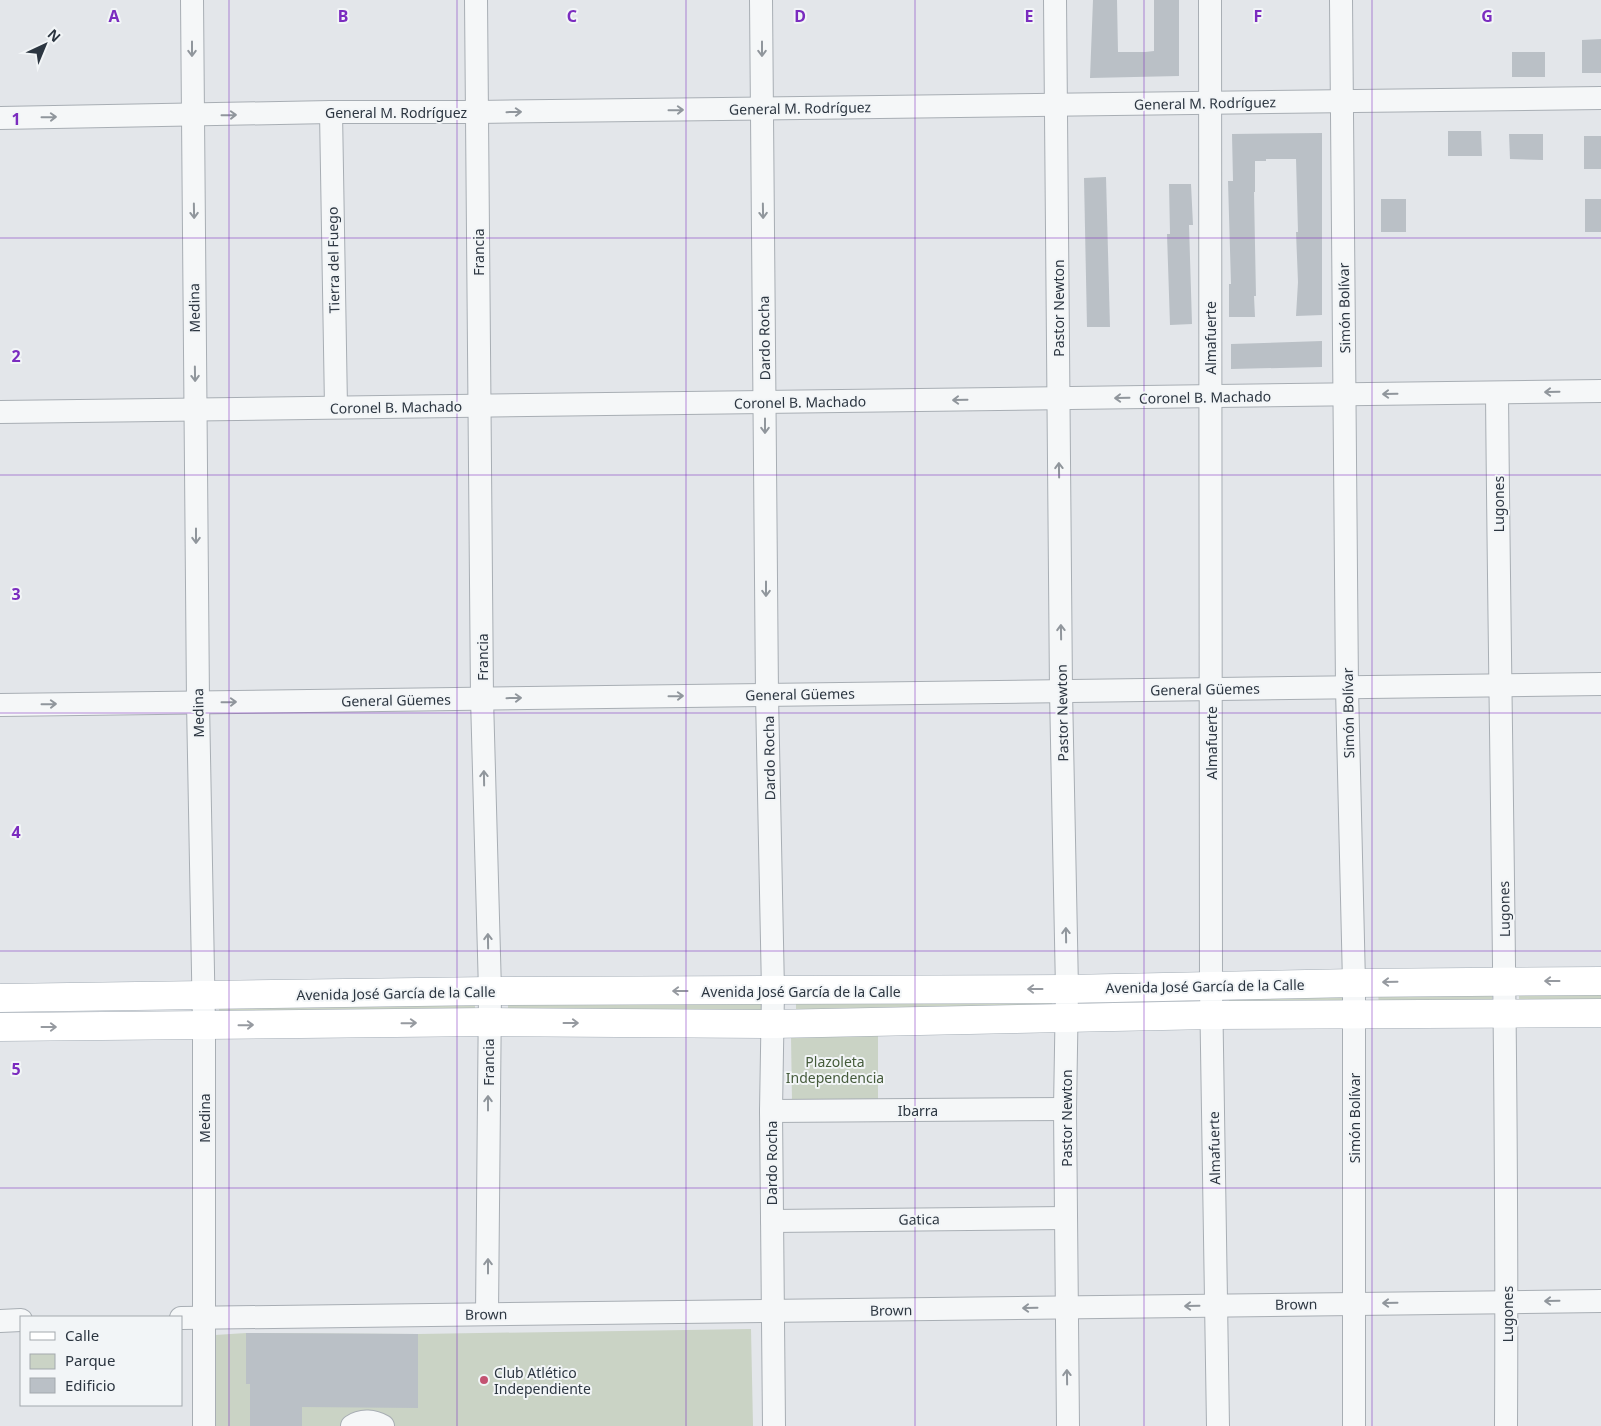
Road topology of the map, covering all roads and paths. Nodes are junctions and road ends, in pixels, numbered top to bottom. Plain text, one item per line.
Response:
1 (192, 0) edge
2 (476, 0) edge
3 (761, 0) edge
4 (1055, 0) edge
5 (1210, 0) edge
6 (1341, 0) edge
7 (1601, 98) edge
8 (1342, 101) junction
9 (1211, 103) junction
10 (1056, 105) junction
11 (762, 108) junction
12 (331, 112) junction
13 (477, 112) junction
14 (193, 116) junction
15 (0, 118) edge
16 (1601, 392) edge
17 (1498, 393) junction
18 (1345, 395) junction
19 (1210, 396) junction
20 (1058, 398) junction
21 (765, 402) junction
22 (480, 406) junction
23 (336, 408) junction
24 (195, 409) junction
25 (0, 412) edge
26 (1601, 684) edge
27 (1500, 686) junction
28 (1348, 688) junction
29 (1211, 689) junction
30 (1061, 691) junction
31 (767, 695) junction
32 (482, 698) junction
33 (198, 702) junction
34 (0, 705) edge
35 (1505, 981) junction
36 (1601, 981) edge
37 (1354, 983) junction
38 (1212, 986) junction
39 (1067, 989) junction
40 (490, 991) junction
41 (773, 991) junction
42 (203, 996) junction
43 (0, 998) edge
44 (1505, 1013) junction
45 (1601, 1013) edge
46 (1354, 1014) junction
47 (1212, 1015) junction
48 (1067, 1019) junction
49 (488, 1022) junction
50 (773, 1024) junction
51 (204, 1026) junction
52 (0, 1027) edge
53 (1065, 1109) junction
54 (771, 1111) junction
55 (1066, 1218) junction
56 (772, 1220) junction
57 (1601, 1301) edge
58 (1507, 1302) junction
59 (1353, 1304) junction
60 (1217, 1305) junction
61 (1066, 1307) junction
62 (773, 1311) junction
63 (488, 1314) junction
64 (192, 1318) edge
65 (20, 1320) edge
66 (0, 1321) edge
67 (204, 1426) edge
68 (352, 1426) edge
69 (383, 1426) edge
70 (774, 1426) edge
71 (1068, 1426) edge
72 (1218, 1426) edge
73 (1354, 1426) edge
74 (1506, 1426) edge

1 -> 14 street, Medina
2 - 13 street, Francia
3 -> 11 street, Dardo Rocha
4 - 10 street, Pastor Newton
5 - 9 street, Almafuerte
6 - 8 street, Simón Bolívar
7 - 8 street, General M. Rodríguez
8 - 9 street, General M. Rodríguez
8 - 18 street, Simón Bolívar
9 - 10 street, General M. Rodríguez
9 - 19 street, Almafuerte
10 - 11 street, General M. Rodríguez
10 - 20 street, Pastor Newton
13 -> 11 street, General M. Rodríguez
11 -> 21 street, Dardo Rocha
12 - 13 street, General M. Rodríguez
14 -> 12 street, General M. Rodríguez
12 - 23 street, Tierra del Fuego
13 - 22 street, Francia
15 -> 14 street, General M. Rodríguez
14 -> 24 street, Medina
16 -> 17 street, Coronel B. Machado
17 -> 18 street, Coronel B. Machado
17 - 27 street, Lugones
18 - 19 street, Coronel B. Machado
18 - 28 street, Simón Bolívar
19 -> 20 street, Coronel B. Machado
19 - 29 street, Almafuerte
20 -> 21 street, Coronel B. Machado
30 -> 20 street, Pastor Newton
21 - 22 street, Coronel B. Machado
21 -> 31 street, Dardo Rocha
22 - 23 street, Coronel B. Machado
22 - 32 street, Francia
23 - 24 street, Coronel B. Machado
24 - 25 street, Coronel B. Machado
24 -> 33 street, Medina
26 - 27 street, General Güemes
27 - 28 street, General Güemes
27 - 35 street, Lugones
28 - 29 street, General Güemes
28 - 37 street, Simón Bolívar
29 - 30 street, General Güemes
29 - 38 street, Almafuerte
30 - 31 street, General Güemes
39 -> 30 street, Pastor Newton
32 -> 31 street, General Güemes
31 - 41 street, Dardo Rocha
33 -> 32 street, General Güemes
40 -> 32 street, Francia
34 -> 33 street, General Güemes
33 - 42 street, Medina
36 -> 35 main road, Avenida José García de la Calle
35 -> 37 main road, Avenida José García de la Calle
35 - 44 street, Lugones
37 - 38 main road, Avenida José García de la Calle
37 - 46 street, Simón Bolívar
38 - 39 main road, Avenida José García de la Calle
38 - 47 street, Almafuerte
39 -> 41 main road, Avenida José García de la Calle
39 - 48 street, Pastor Newton
41 -> 40 main road, Avenida José García de la Calle
40 - 42 main road, Avenida José García de la Calle
40 - 49 street, Francia
41 - 50 street, Dardo Rocha
42 - 43 main road, Avenida José García de la Calle
42 - 51 street, Medina
44 - 45 main road
44 - 46 main road
44 - 58 street, Lugones
46 - 47 main road
46 - 59 street, Simón Bolívar
47 - 48 main road
47 - 60 street, Almafuerte
48 - 50 main road
48 - 53 street, Pastor Newton
49 -> 50 main road
51 -> 49 main road
63 -> 49 street, Francia
50 - 54 street, Dardo Rocha
52 -> 51 main road
51 - 64 street, Medina
53 - 54 street, Ibarra
53 - 55 street, Pastor Newton
54 - 56 street, Dardo Rocha
55 - 56 street, Gatica
55 - 61 street, Pastor Newton
56 - 62 street, Dardo Rocha
57 -> 58 street, Brown
58 -> 59 street, Brown
58 - 74 street, Lugones
59 - 60 street, Brown
59 - 73 street, Simón Bolívar
60 -> 61 street, Brown
60 - 72 street, Almafuerte
61 -> 62 street, Brown
71 -> 61 street, Pastor Newton
62 - 63 street, Brown
62 - 70 street, Dardo Rocha
63 - 64 street, Brown
64 - 67 street, Medina
65 - 66 street
68 - 69 street

